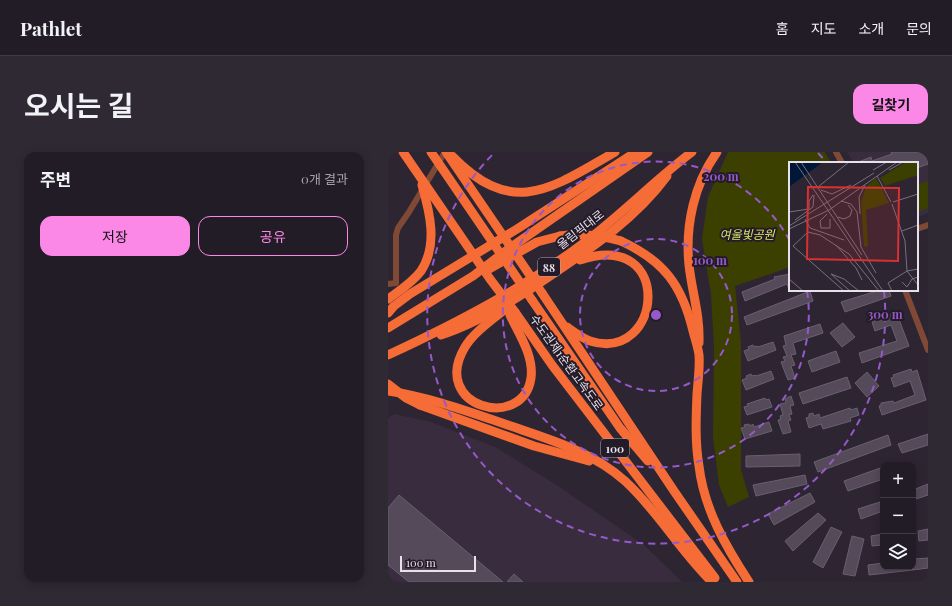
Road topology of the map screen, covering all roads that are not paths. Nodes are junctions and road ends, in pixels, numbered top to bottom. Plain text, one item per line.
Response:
1 (403, 152) edge
2 (431, 152) edge
3 (446, 152) edge
4 (615, 152) edge
5 (636, 152) edge
6 (648, 152) edge
7 (692, 152) edge
8 (717, 152) edge
9 (836, 152) edge
10 (841, 162) edge
11 (677, 163) junction
12 (421, 180) junction
13 (928, 225) edge
14 (918, 229) edge
15 (569, 263) junction
16 (473, 276) junction
17 (388, 284) edge
18 (905, 291) edge
19 (518, 298) junction
20 (388, 299) edge
21 (388, 313) edge
22 (513, 314) junction
23 (561, 322) junction
24 (388, 328) edge
25 (411, 344) junction
26 (928, 350) edge
27 (388, 355) edge
28 (699, 355) junction
29 (388, 384) edge
30 (388, 391) edge
31 (604, 464) junction
32 (674, 491) junction
33 (712, 582) edge
34 (718, 582) edge
35 (737, 582) edge
36 (749, 582) edge

1 - 12 highway, bridge
2 - 32 highway, 수도권제1순환고속도로 / 100, bridge
3 - 4 highway
3 - 17 street
3 - 23 highway, 수도권제1순환고속도로 / 100, bridge
5 - 21 highway
6 - 16 highway, 올림픽대로
7 - 11 highway, 올림픽대로 / 88
8 - 28 highway
9 - 10 street
11 - 15 highway
11 - 25 highway, 올림픽대로 / 88
12 - 20 highway, bridge
12 - 22 highway, bridge
13 - 14 street
15 - 19 highway
15 - 23 highway
16 - 24 highway, 올림픽대로
16 - 28 highway, bridge
18 - 26 street
19 - 22 highway
19 - 25 highway
22 - 34 highway, 수도권제1순환고속도로 / 100
23 - 32 highway, 수도권제1순환고속도로 / 100
25 - 27 highway, 올림픽대로 / 88
28 - 36 highway
29 - 31 highway, bridge
30 - 31 highway
31 - 33 highway
32 - 35 highway, 수도권제1순환고속도로 / 100

